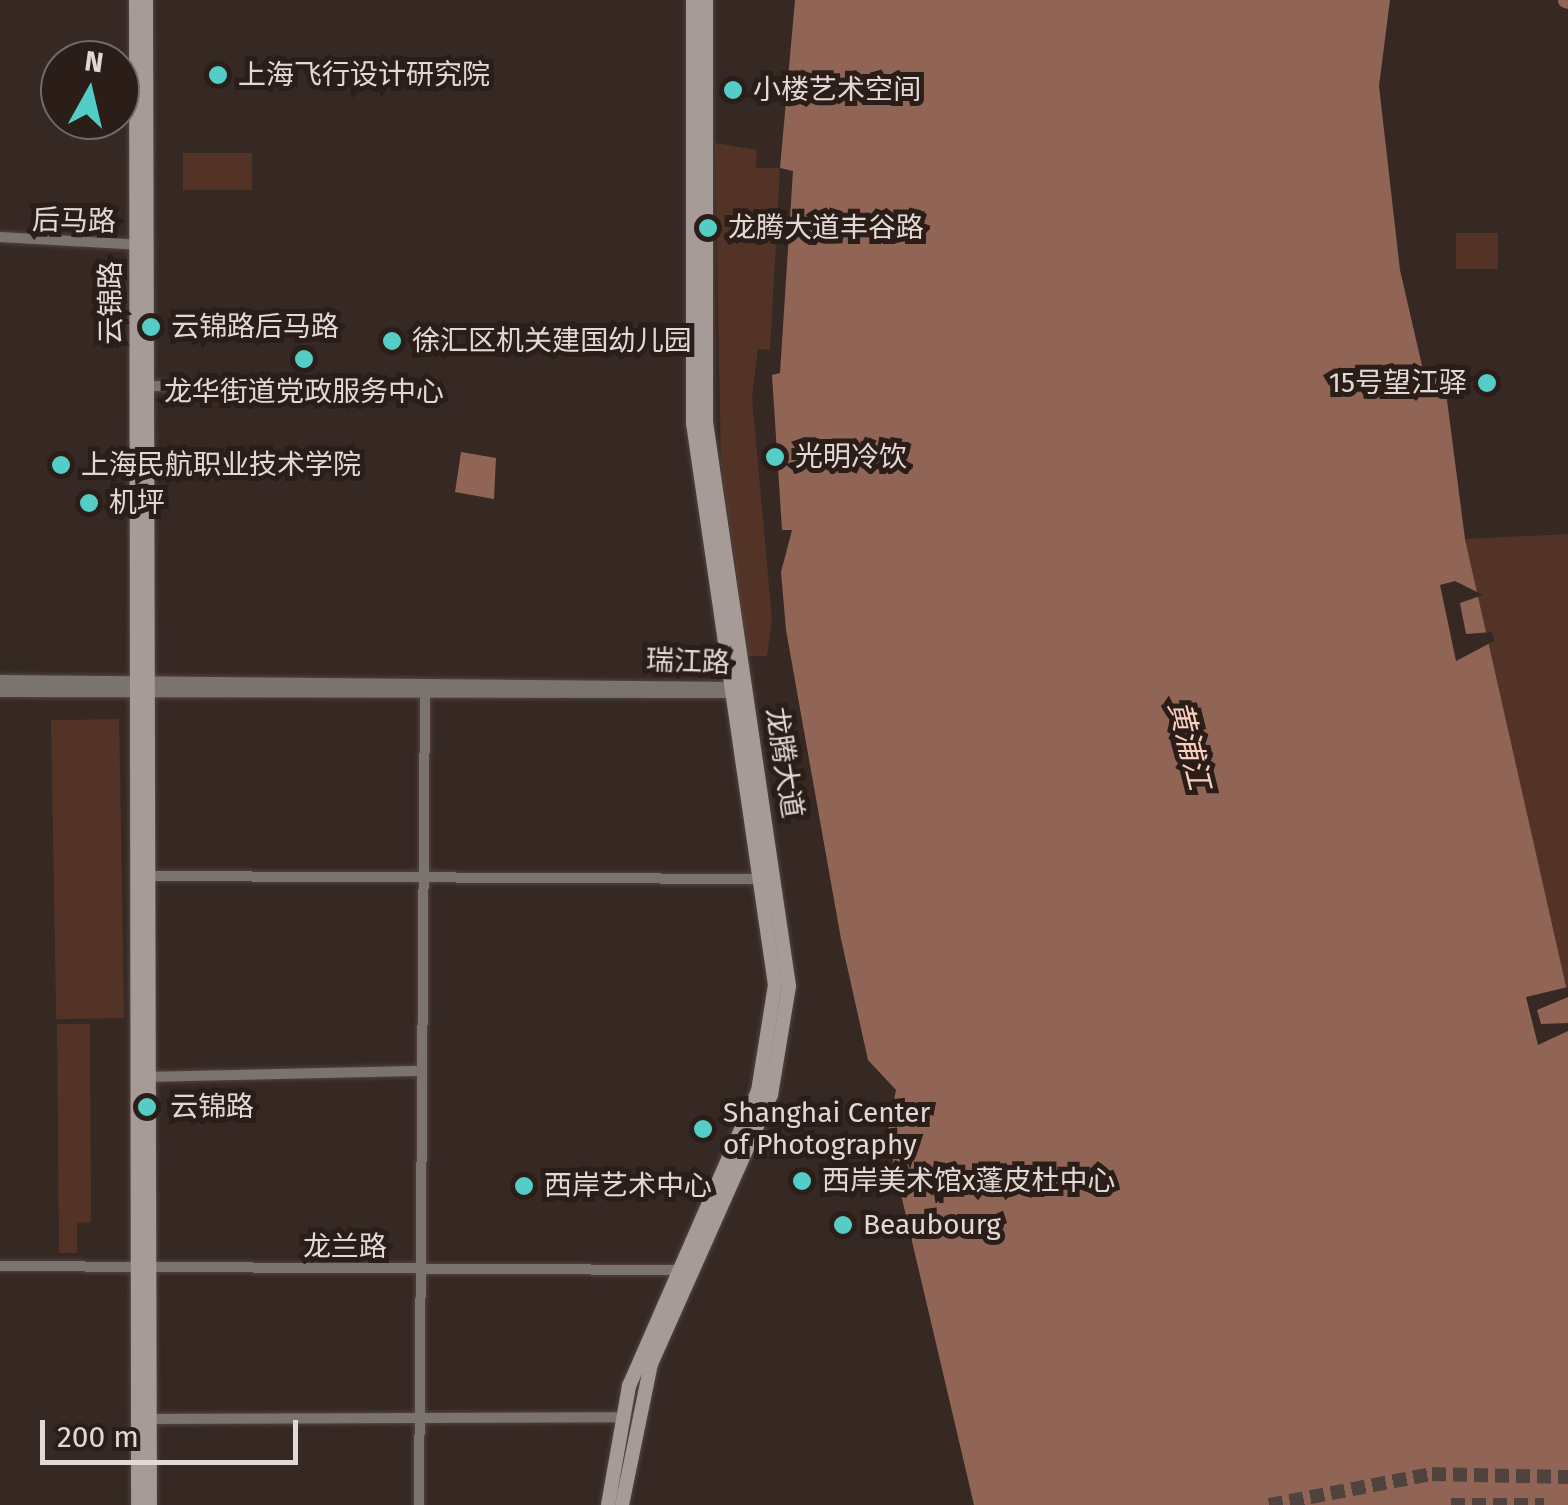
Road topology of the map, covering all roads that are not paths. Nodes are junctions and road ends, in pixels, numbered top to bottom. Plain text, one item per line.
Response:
1 (136, 0) edge
2 (146, 0) edge
3 (699, 2) edge
4 (0, 236) edge
5 (142, 245) junction
6 (147, 386) junction
7 (348, 387) dead end
8 (0, 681) edge
9 (141, 684) junction
10 (0, 691) edge
11 (425, 691) junction
12 (737, 691) junction
13 (148, 876) junction
14 (424, 878) junction
15 (764, 878) junction
16 (420, 1071) junction
17 (148, 1077) junction
18 (0, 1266) edge
19 (421, 1269) junction
20 (132, 1270) junction
21 (148, 1270) junction
22 (684, 1270) junction
23 (420, 1417) junction
24 (620, 1417) junction
25 (150, 1419) junction
26 (138, 1505) edge
27 (150, 1505) edge
28 (419, 1505) edge
29 (608, 1505) edge
30 (622, 1505) edge

1 - 5 main road, 云锦路
2 - 5 main road, 云锦路
3 - 12 main road, 龙腾大道
4 - 5 street, 后马路
5 - 6 main road, 云锦路
5 - 9 main road, 云锦路
6 - 7 street
6 - 9 main road, 云锦路
8 - 9 street, 瑞江路
9 - 10 street, 瑞江路
9 - 11 street, 瑞江路
9 - 12 street, 瑞江路
9 - 13 main road, 云锦路
9 - 20 main road, 云锦路
11 - 12 street, 瑞江路
11 - 14 street
12 - 15 main road, 龙腾大道
12 - 22 main road, 龙腾大道
13 - 14 street
13 - 17 main road, 云锦路
14 - 15 street
14 - 16 street
15 - 22 main road, 龙腾大道
16 - 17 street
16 - 19 street
17 - 21 main road, 云锦路
18 - 20 street, 龙兰路
19 - 21 street, 龙兰路
19 - 22 street, 龙兰路
19 - 23 street
20 - 21 street, 龙兰路
20 - 26 main road, 云锦路
21 - 25 main road, 云锦路
22 - 24 main road, 龙腾大道
22 - 30 main road, 龙腾大道
23 - 24 street
23 - 25 street
23 - 28 street
24 - 29 main road, 龙腾大道
25 - 27 main road, 云锦路

